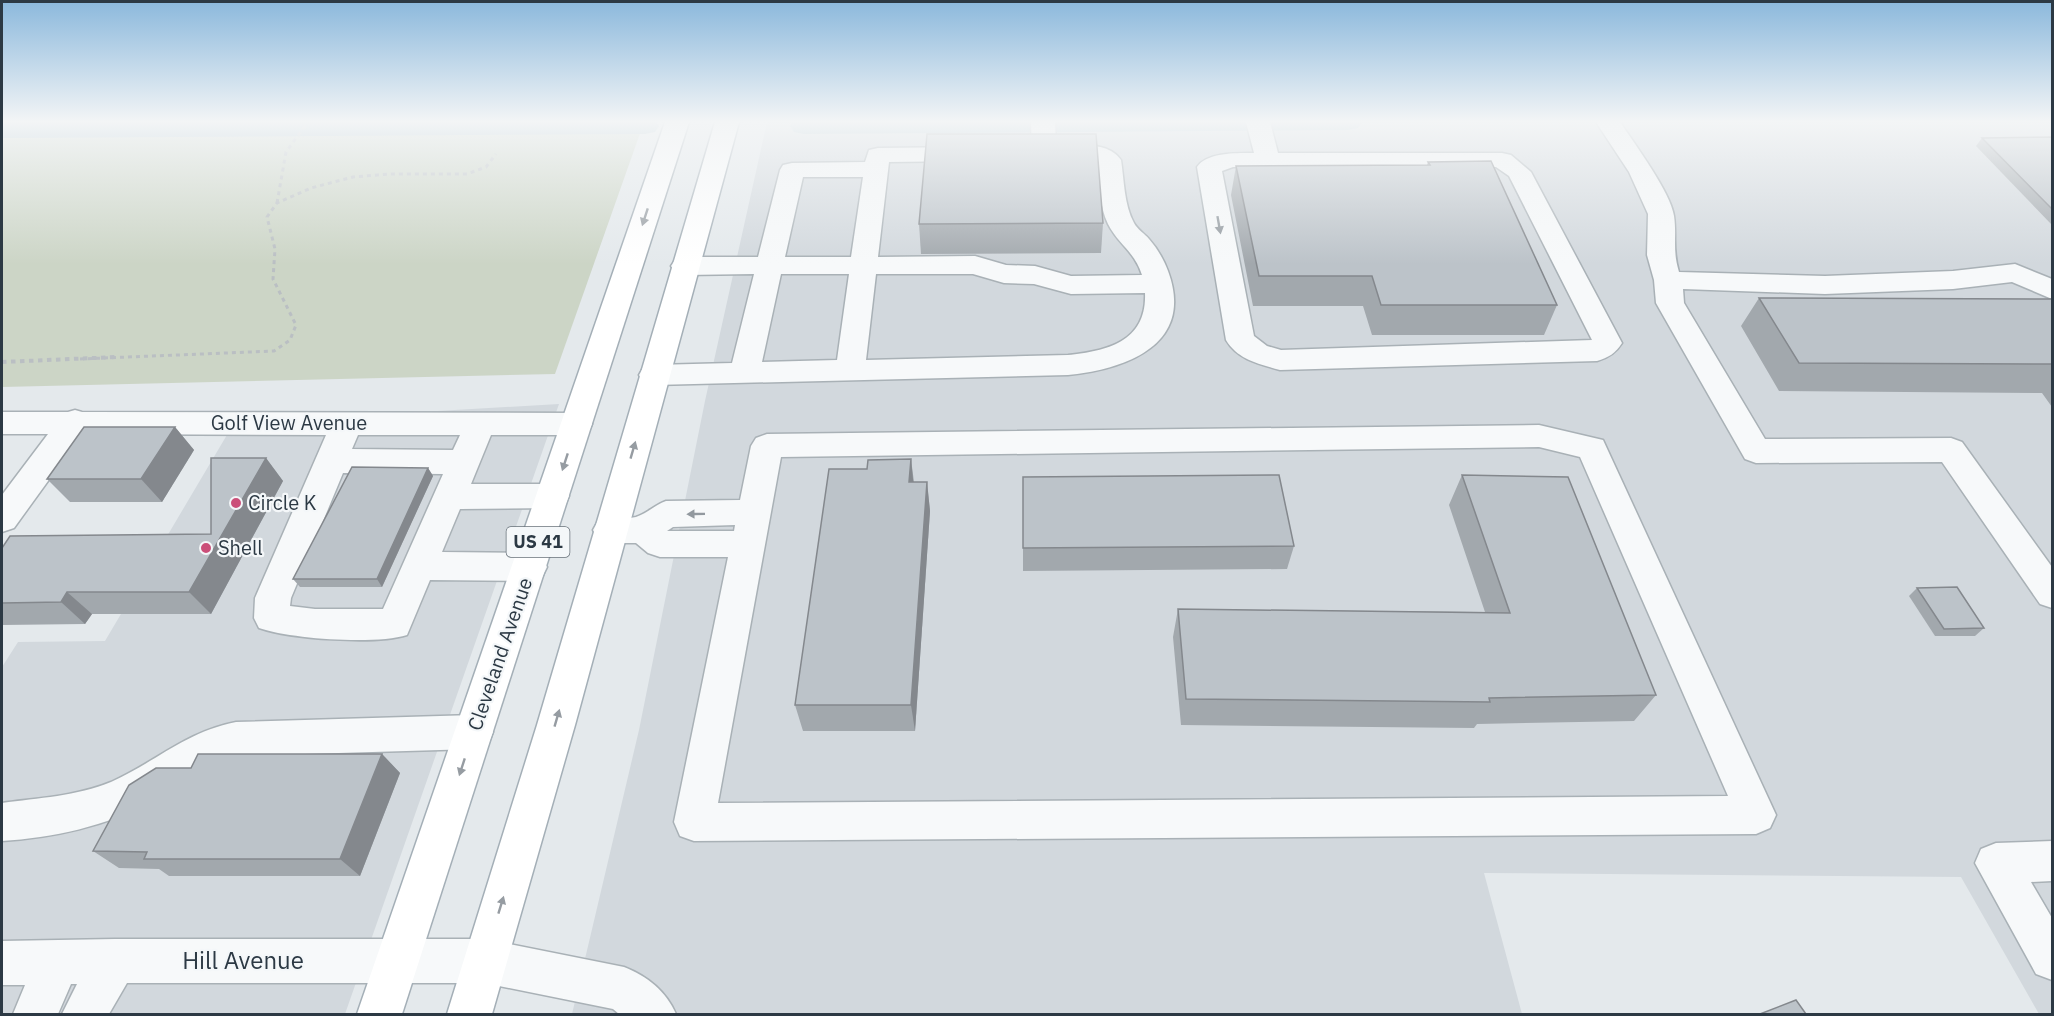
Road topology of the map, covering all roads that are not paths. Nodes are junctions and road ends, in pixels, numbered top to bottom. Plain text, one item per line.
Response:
1 (661, 169) edge
2 (713, 169) edge
3 (841, 169) edge
4 (876, 169) edge
5 (1111, 169) edge
6 (1209, 169) edge
7 (1517, 169) edge
8 (1639, 169) edge
9 (685, 266) junction
10 (769, 266) junction
11 (863, 266) junction
12 (1668, 280) junction
13 (1158, 284) junction
14 (2052, 290) edge
15 (850, 370) junction
16 (745, 372) junction
17 (654, 375) junction
18 (75, 422) junction
19 (2, 423) edge
20 (481, 423) junction
21 (346, 424) junction
22 (577, 424) junction
23 (332, 462) junction
24 (464, 462) junction
25 (554, 496) junction
26 (449, 497) junction
27 (2, 519) edge
28 (750, 528) junction
29 (627, 530) junction
30 (420, 566) junction
31 (530, 567) junction
32 (2052, 594) edge
33 (474, 732) junction
34 (2, 822) edge
35 (2052, 861) edge
36 (2052, 958) edge
37 (115, 961) junction
38 (397, 961) junction
39 (484, 961) junction
40 (2, 963) edge
41 (58, 963) junction
42 (35, 1014) edge
43 (84, 1014) edge
44 (379, 1014) edge
45 (470, 1014) edge
46 (653, 1014) edge

1 -> 22 main road, Cleveland Avenue / US 41
2 - 9 main road
3 - 10 street
4 - 11 street
5 - 13 street
6 -> 7 street
8 - 12 street
9 - 10 street
9 - 17 main road
10 - 11 street
10 - 16 street
11 - 13 street
11 - 15 street
12 - 14 street
12 - 32 street
13 - 15 street
15 - 16 street
16 - 17 street
29 -> 17 main road
18 - 19 street, Golf View Avenue
18 - 21 street, Golf View Avenue
18 - 27 street
20 - 21 street, Golf View Avenue
20 - 22 street, Golf View Avenue
20 - 24 street
21 - 23 street
22 -> 25 main road, Cleveland Avenue / US 41
23 - 24 street
23 - 30 street
24 - 26 street
25 - 26 street
25 - 31 main road, Cleveland Avenue / US 41
26 - 30 street
28 - 28 street
28 - 29 street
39 -> 29 main road
30 - 31 street
31 - 33 main road, Cleveland Avenue / US 41
33 - 34 street
33 -> 38 main road, Cleveland Avenue / US 41
35 - 36 street
37 - 38 street, Hill Avenue
37 - 41 street, Hill Avenue
37 - 43 street
38 - 39 street, Hill Avenue
38 - 44 main road, Cleveland Avenue / US 41
39 - 45 main road
39 - 46 street, Hill Avenue
40 - 41 street, Hill Avenue
41 - 42 street

